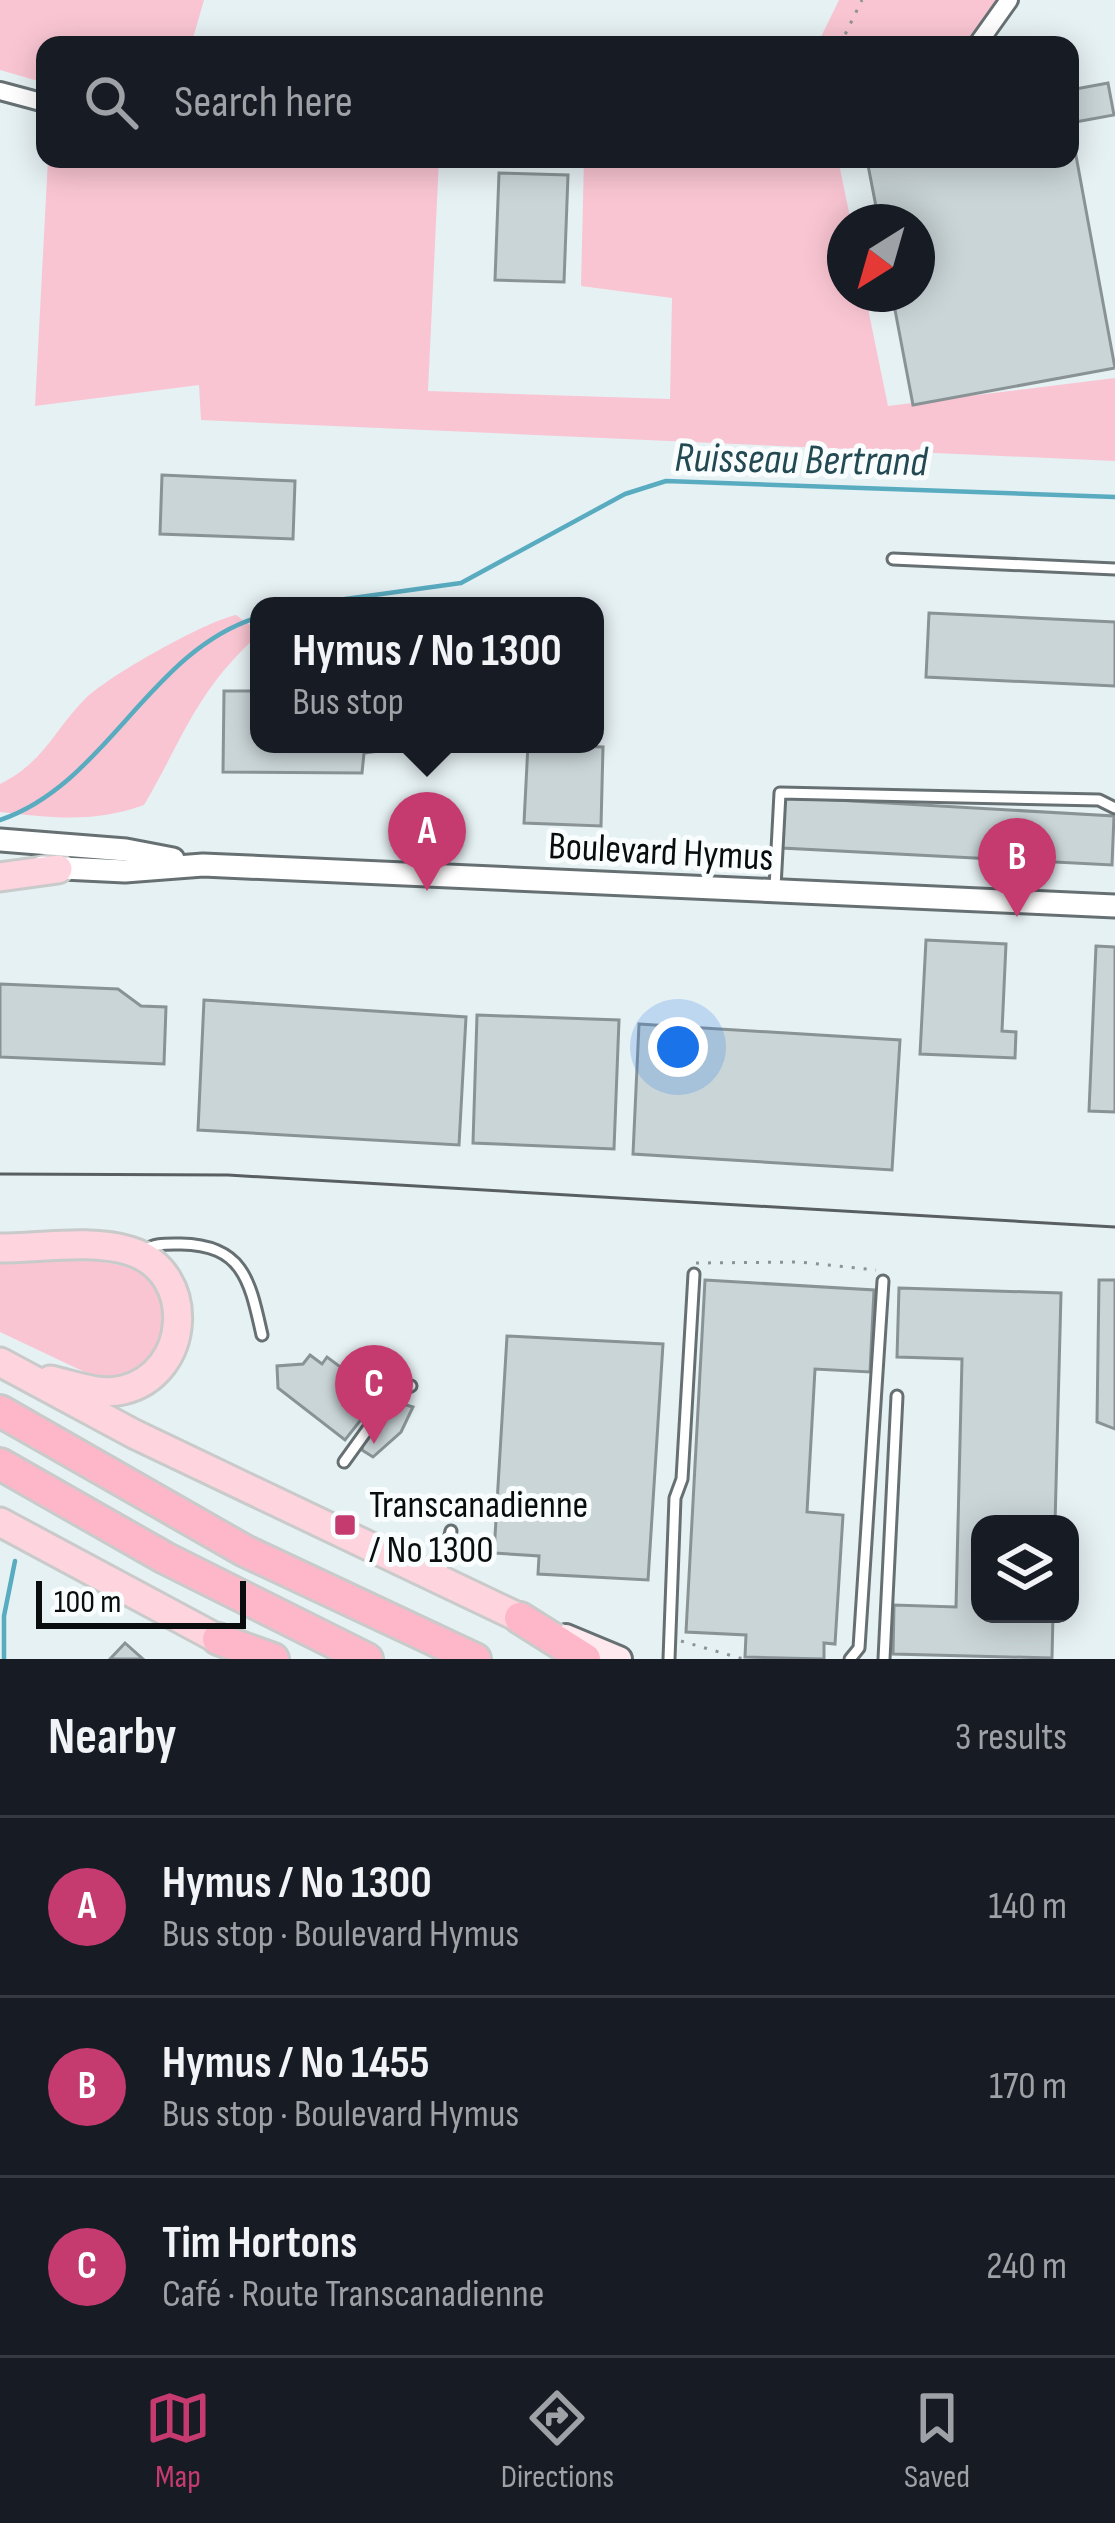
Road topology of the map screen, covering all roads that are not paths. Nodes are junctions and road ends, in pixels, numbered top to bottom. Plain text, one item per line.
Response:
1 (1009, 0) edge
2 (983, 36) edge
3 (0, 91) edge
4 (36, 101) edge
5 (892, 560) dead end
6 (1115, 569) edge
7 (1115, 808) edge
8 (0, 840) edge
9 (0, 864) edge
10 (203, 865) junction
11 (58, 868) junction
12 (0, 877) edge
13 (775, 891) junction
14 (1115, 906) edge
15 (0, 1248) edge
16 (140, 1255) junction
17 (694, 1274) road end
18 (884, 1281) road end
19 (262, 1335) dead end
20 (8, 1367) edge
21 (411, 1386) dead end
22 (897, 1396) dead end
23 (0, 1412) edge
24 (344, 1462) dead end
25 (0, 1464) edge
26 (0, 1522) edge
27 (451, 1531) dead end
28 (438, 1580) junction
29 (520, 1618) junction
30 (218, 1639) junction
31 (255, 1659) edge
32 (273, 1659) edge
33 (367, 1659) edge
34 (475, 1659) edge
35 (585, 1659) edge
36 (619, 1659) edge
37 (669, 1659) edge
38 (850, 1659) edge
39 (884, 1659) edge

1 - 2 street
3 - 4 street
5 - 6 lane
7 - 13 lane
8 - 10 street, Boulevard Hymus
9 - 11 street, Boulevard Hymus
10 - 11 street, Boulevard Hymus
10 - 13 street, Boulevard Hymus
11 - 12 main road
13 - 14 street, Boulevard Hymus
15 - 16 main road
16 - 19 lane
16 - 20 main road
17 - 37 lane
18 - 38 lane
20 - 28 main road
21 - 24 lane
22 - 39 lane
23 - 34 highway
25 - 33 highway
26 - 30 main road
27 - 28 lane
28 - 29 main road
29 - 35 highway
29 - 36 main road
30 - 31 main road
30 - 32 highway

